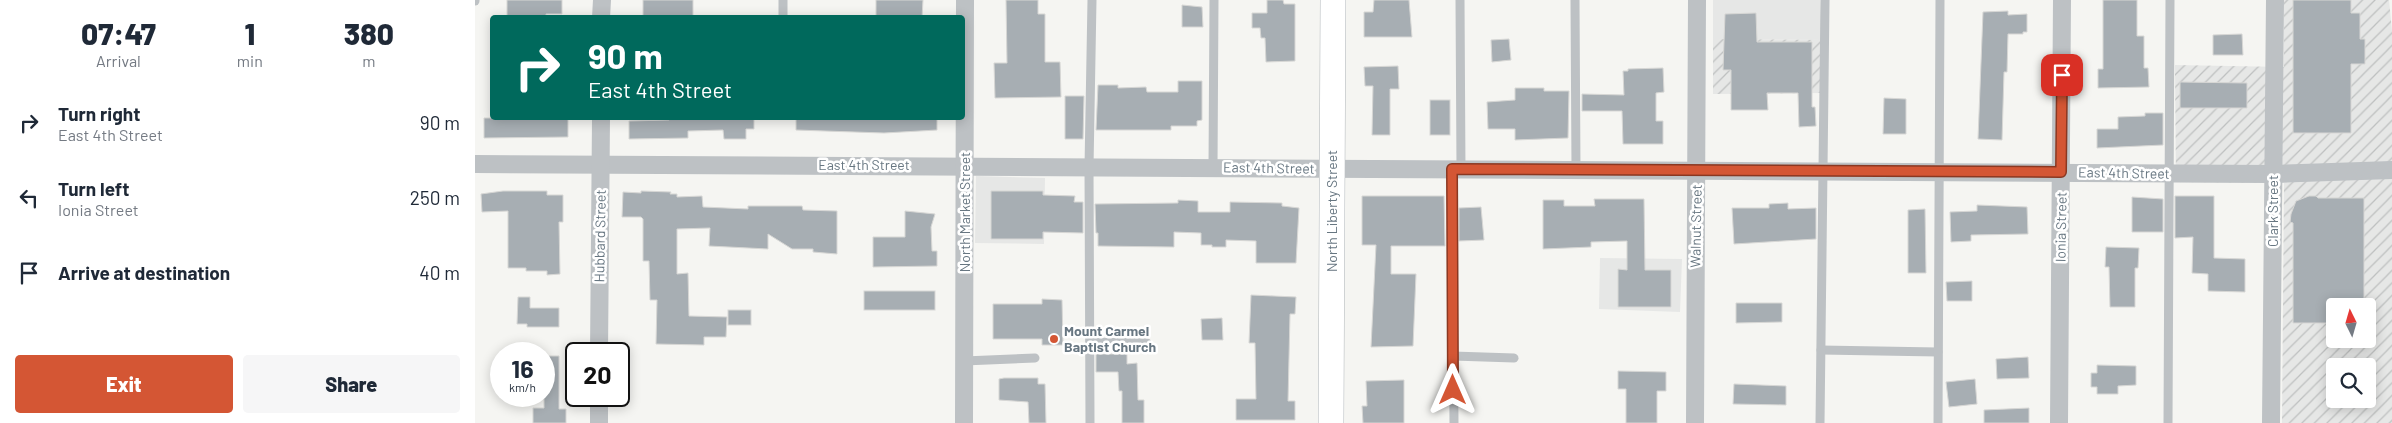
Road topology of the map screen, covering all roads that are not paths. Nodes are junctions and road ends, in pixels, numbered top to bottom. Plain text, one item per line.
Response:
1 (602, 0) edge
2 (783, 0) edge
3 (965, 0) edge
4 (1092, 0) edge
5 (1214, 0) edge
6 (1333, 0) edge
7 (1460, 0) edge
8 (1575, 0) edge
9 (1697, 0) edge
10 (1825, 0) edge
11 (1940, 0) edge
12 (2062, 0) edge
13 (2170, 0) edge
14 (2275, 0) edge
15 (601, 15) edge
16 (783, 15) edge
17 (965, 15) edge
18 (601, 120) edge
19 (965, 120) edge
20 (475, 164) edge
21 (601, 164) junction
22 (965, 166) junction
23 (1089, 167) junction
24 (1213, 168) junction
25 (1332, 169) junction
26 (1456, 169) junction
27 (1576, 169) junction
28 (1696, 170) junction
29 (2392, 170) edge
30 (1823, 171) junction
31 (1939, 171) junction
32 (2061, 172) junction
33 (2169, 173) junction
34 (2273, 174) junction
35 (599, 342) edge
36 (1090, 342) junction
37 (1147, 343) dead end
38 (1821, 350) junction
39 (1938, 352) junction
40 (1453, 356) junction
41 (1035, 358) dead end
42 (1513, 358) dead end
43 (964, 360) junction
44 (599, 407) edge
45 (599, 423) edge
46 (964, 423) edge
47 (1090, 423) edge
48 (1331, 423) edge
49 (1454, 423) edge
50 (1695, 423) edge
51 (1820, 423) edge
52 (1938, 423) edge
53 (2059, 423) edge
54 (2168, 423) edge
55 (2271, 423) edge

1 - 15 street
2 - 16 lane
3 - 17 street, North Market Street
4 - 23 lane
5 - 24 lane
6 - 25 street, North Liberty Street
7 - 26 lane
8 - 27 lane
9 - 28 street, Walnut Street
10 - 30 lane
11 - 31 lane
12 - 32 street, Ionia Street
13 - 33 lane
14 - 34 street, Clark Street
18 - 21 street, Hubbard Street
19 - 22 street, North Market Street
20 - 21 street, East 4th Street
21 - 22 street, East 4th Street
21 - 35 street, Hubbard Street
22 - 23 street, East 4th Street
22 - 43 street, North Market Street
23 - 24 street, East 4th Street
23 - 36 lane
24 - 25 street, East 4th Street
25 - 26 street, East 4th Street
25 - 48 street, North Liberty Street
26 - 27 street, East 4th Street
26 - 40 lane
27 - 28 street, East 4th Street
28 - 30 street, East 4th Street
28 - 50 street, Walnut Street
29 - 34 street, East 4th Street
30 - 31 street, East 4th Street
30 - 38 lane
31 - 32 street, East 4th Street
31 - 39 lane
32 - 33 street, East 4th Street
32 - 53 street, Ionia Street
33 - 34 street, East 4th Street
33 - 54 lane
34 - 55 street, Clark Street
36 - 37 lane
36 - 47 lane
38 - 39 lane
38 - 51 lane
39 - 52 lane
40 - 42 lane
40 - 49 lane
41 - 43 lane
43 - 46 street, North Market Street
44 - 45 street

